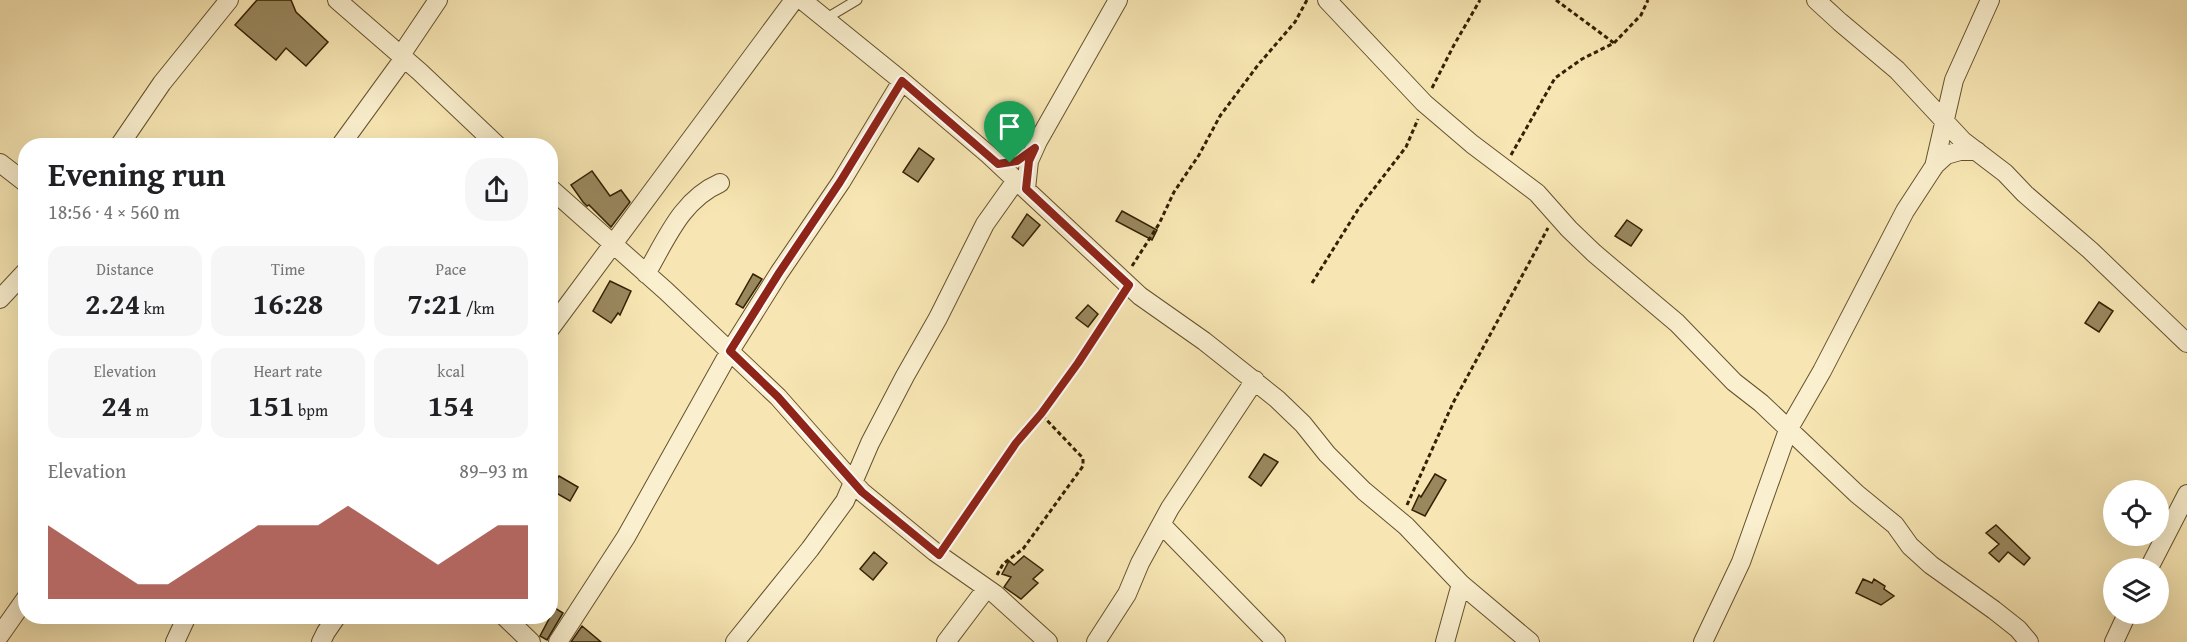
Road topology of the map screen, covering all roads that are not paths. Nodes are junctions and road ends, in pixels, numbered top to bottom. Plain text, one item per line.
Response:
1 (229, 0) edge
2 (337, 0) edge
3 (438, 0) edge
4 (794, 0) edge
5 (802, 0) edge
6 (857, 0) edge
7 (1118, 0) edge
8 (1327, 0) edge
9 (1816, 0) edge
10 (1990, 0) edge
11 (825, 19) junction
12 (403, 56) junction
13 (902, 81) junction
14 (1945, 122) junction
15 (124, 138) edge
16 (346, 138) edge
17 (490, 138) edge
18 (1035, 148) junction
19 (1977, 151) junction
20 (0, 163) edge
21 (998, 164) junction
22 (1934, 166) junction
23 (18, 177) edge
24 (720, 183) dead end
25 (1021, 184) junction
26 (558, 195) edge
27 (613, 246) junction
28 (646, 274) junction
29 (18, 280) edge
30 (0, 299) edge
31 (558, 318) edge
32 (2187, 343) edge
33 (730, 351) junction
34 (1255, 380) junction
35 (1788, 430) junction
36 (853, 482) junction
37 (2187, 494) edge
38 (1161, 525) junction
39 (2154, 558) edge
40 (1461, 584) junction
41 (991, 592) junction
42 (18, 610) edge
43 (183, 624) edge
44 (332, 624) edge
45 (512, 624) edge
46 (2122, 624) edge
47 (0, 637) edge
48 (4, 642) edge
49 (175, 642) edge
50 (321, 642) edge
51 (531, 642) edge
52 (558, 642) edge
53 (735, 642) edge
54 (946, 642) edge
55 (1048, 642) edge
56 (1096, 642) edge
57 (1276, 642) edge
58 (1445, 642) edge
59 (1530, 642) edge
60 (1703, 642) edge
61 (2029, 642) edge
62 (2114, 642) edge

1 - 15 street
2 - 12 street
3 - 12 street
4 - 27 street
5 - 11 street
6 - 11 lane
7 - 18 street
8 - 35 street
9 - 14 street
10 - 14 street
11 - 13 street
12 - 16 street
12 - 17 street
13 - 21 street
13 - 33 street
14 - 19 street
14 - 22 street
18 - 21 street
18 - 25 street
19 - 22 street
19 - 32 street
20 - 23 street
21 - 25 street
22 - 35 street
24 - 28 street
25 - 34 street
25 - 36 street
26 - 27 street
27 - 28 street
27 - 31 street
28 - 33 street
29 - 30 street
33 - 36 street
33 - 52 street
34 - 38 street
34 - 40 street
35 - 60 street
35 - 61 street
36 - 41 street
36 - 53 street
37 - 39 street
38 - 56 street
38 - 57 street
40 - 58 street
40 - 59 street
41 - 54 street
41 - 55 street
42 - 47 street
43 - 49 street
44 - 50 street
45 - 51 street
46 - 62 street
47 - 48 street

